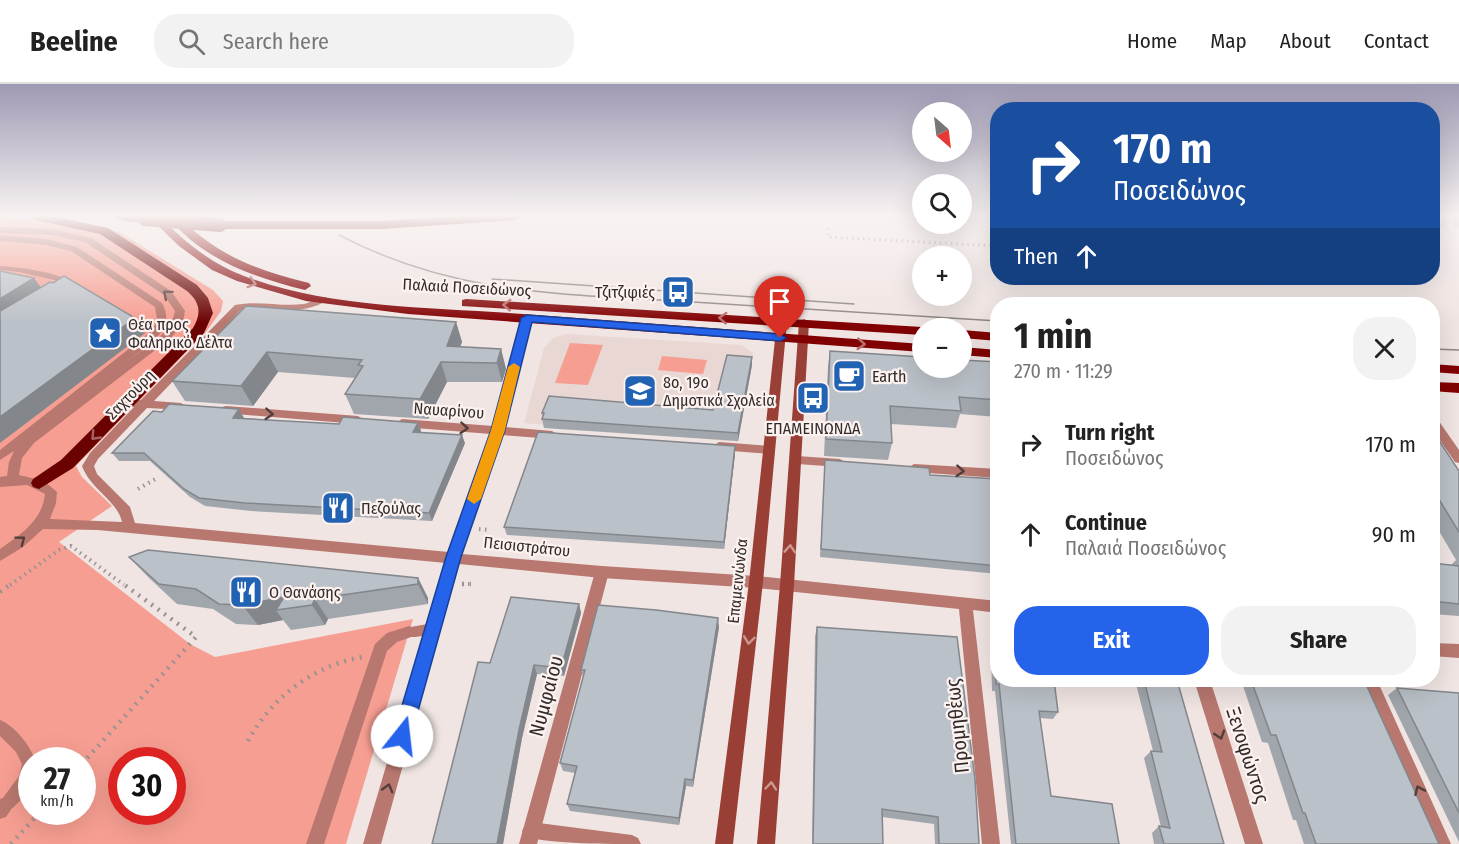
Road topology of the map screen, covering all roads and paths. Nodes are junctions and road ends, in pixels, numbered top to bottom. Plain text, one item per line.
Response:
1 (78, 251) edge
2 (105, 251) edge
3 (136, 251) edge
4 (191, 251) edge
5 (213, 251) edge
6 (0, 268) edge
7 (52, 296) edge
8 (323, 299) junction
9 (768, 303) dead end
10 (775, 303) dead end
11 (527, 318) junction
12 (782, 321) junction
13 (804, 322) junction
14 (912, 330) edge
15 (972, 336) edge
16 (780, 338) junction
17 (803, 339) junction
18 (990, 340) edge
19 (912, 347) edge
20 (972, 352) edge
21 (990, 353) edge
22 (1440, 369) edge
23 (1459, 370) edge
24 (1440, 387) edge
25 (1459, 388) edge
26 (127, 403) junction
27 (143, 404) junction
28 (190, 408) edge
29 (214, 410) edge
30 (365, 421) edge
31 (388, 422) edge
32 (498, 430) junction
33 (1440, 432) edge
34 (561, 436) edge
35 (703, 445) edge
36 (769, 450) junction
37 (0, 456) edge
38 (1459, 459) edge
39 (796, 460) junction
40 (856, 464) edge
41 (903, 467) edge
42 (990, 473) edge
43 (157, 478) edge
44 (6, 480) edge
45 (39, 483) junction
46 (138, 489) dead end
47 (41, 524) junction
48 (130, 528) junction
49 (0, 556) edge
50 (454, 557) junction
51 (602, 572) junction
52 (756, 582) junction
53 (787, 585) junction
54 (0, 592) edge
55 (965, 604) junction
56 (990, 606) edge
57 (433, 628) junction
58 (409, 632) joint
59 (1440, 650) edge
60 (1459, 651) edge
61 (377, 656) junction
62 (1204, 687) edge
63 (1373, 687) edge
64 (0, 727) edge
65 (248, 741) dead end
66 (96, 748) edge
67 (3, 808) edge
68 (28, 825) edge
69 (529, 838) edge
70 (11, 844) edge
71 (315, 844) edge
72 (372, 844) edge
73 (632, 844) edge
74 (724, 844) edge
75 (766, 844) edge
76 (991, 844) edge
77 (1254, 844) edge
78 (1442, 844) edge

1 - 37 street
44 -> 2 street
3 - 26 highway
4 -> 8 main road, Παλαιά Ποσειδώνος
12 -> 5 main road, Παλαιά Ποσειδώνος
6 - 7 lane
8 - 11 main road, Παλαιά Ποσειδώνος
8 - 27 street, Σαχτούρη
9 - 10 path
11 - 16 main road, Παλαιά Ποσειδώνος
11 - 32 street
12 - 13 main road, Παλαιά Ποσειδώνος
12 - 16 main road, Επαμεινώνδα
13 - 14 main road, Παλαιά Ποσειδώνος
13 - 17 main road
15 - 18 main road
16 - 17 main road
16 - 36 main road, Επαμεινώνδα
17 -> 19 main road
17 - 39 main road
20 - 21 main road
22 - 23 main road
24 - 25 main road
26 - 27 street
26 -> 45 highway
27 - 28 street
27 - 48 street, Σαχτούρη
29 -> 30 street
31 -> 32 street, Ναυαρίνου
32 - 34 street, Ναυαρίνου
32 - 50 street
33 - 38 street
35 - 36 street
36 - 52 main road, Επαμεινώνδα
39 - 40 street
53 -> 39 main road
41 -> 42 street
43 - 46 path
44 - 45 street
45 - 47 street
47 - 48 street, Πεισιστράτου
49 -> 47 street
48 - 50 street, Πεισιστράτου
50 - 51 street, Πεισιστράτου
50 - 57 street
51 - 52 street, Πεισιστράτου
51 - 69 street, Νυμφαίου
52 - 53 street, Πεισιστράτου
52 -> 74 main road, Επαμεινώνδα
53 - 55 street, Πεισιστράτου
75 -> 53 main road
54 - 66 path
55 - 56 street, Πεισιστράτου
55 - 76 street, Προμηθέως
57 - 58 lane
72 -> 57 street
58 - 61 street
59 - 60 street
61 - 65 path
61 - 71 street
62 -> 77 street, Ξενοφώντος
78 -> 63 street
64 - 67 lane
68 - 70 path
69 - 73 street, Νυμφαίου

